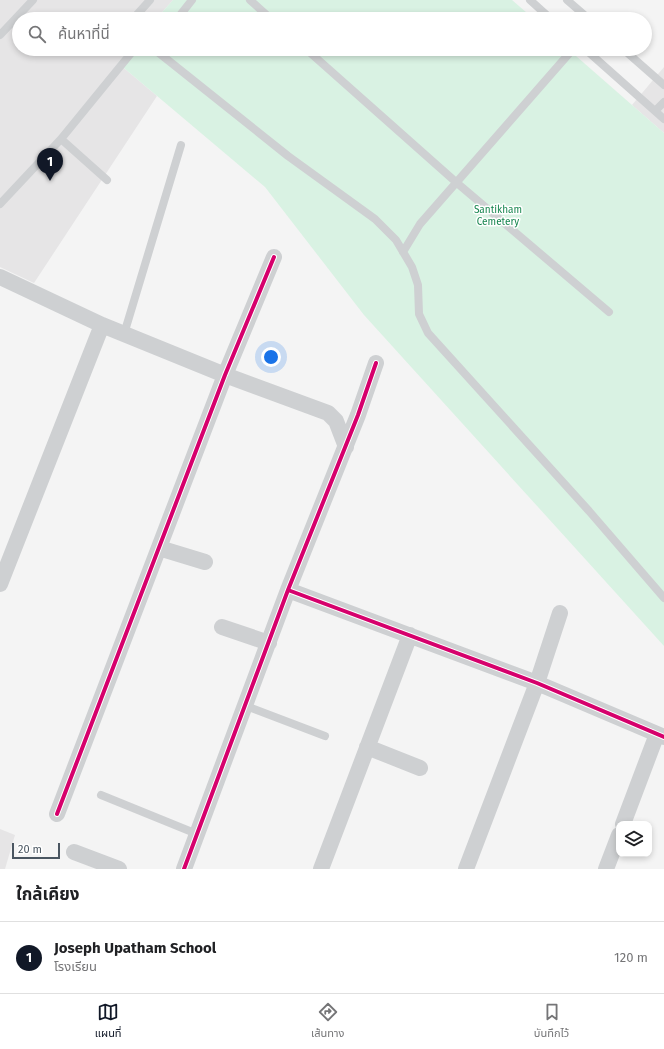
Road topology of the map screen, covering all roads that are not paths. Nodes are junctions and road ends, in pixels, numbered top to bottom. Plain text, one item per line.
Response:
1 (33, 0) edge
2 (150, 0) edge
3 (192, 0) edge
4 (250, 0) edge
5 (530, 0) edge
6 (567, 0) edge
7 (22, 12) edge
8 (139, 12) edge
9 (183, 12) edge
10 (264, 12) edge
11 (543, 12) edge
12 (581, 12) edge
13 (12, 22) edge
14 (0, 35) edge
15 (126, 56) edge
16 (163, 56) edge
17 (314, 56) edge
18 (566, 56) edge
19 (593, 56) edge
20 (631, 56) edge
21 (664, 85) edge
22 (664, 102) edge
23 (655, 111) junction
24 (664, 119) edge
25 (61, 140) junction
26 (181, 146) dead end
27 (107, 180) dead end
28 (457, 182) junction
29 (0, 204) edge
30 (403, 252) junction
31 (274, 257) dead end
32 (0, 278) edge
33 (609, 312) dead end
34 (102, 325) junction
35 (124, 334) junction
36 (376, 363) dead end
37 (225, 375) junction
38 (346, 447) junction
39 (159, 548) junction
40 (205, 562) dead end
41 (2, 574) edge
42 (288, 590) junction
43 (664, 598) edge
44 (560, 613) dead end
45 (222, 627) dead end
46 (410, 635) junction
47 (269, 643) junction
48 (537, 683) junction
49 (246, 706) junction
50 (325, 736) dead end
51 (661, 736) edge
52 (367, 747) junction
53 (420, 768) dead end
54 (101, 795) dead end
55 (57, 814) dead end
56 (624, 821) edge
57 (197, 834) junction
58 (616, 843) edge
59 (74, 852) dead end
60 (93, 864) edge
61 (119, 869) edge
62 (184, 869) edge
63 (321, 869) edge
64 (466, 869) edge
65 (606, 869) edge

1 - 7 lane
2 - 8 lane
3 - 9 lane
4 - 10 lane
5 - 11 lane
6 - 12 lane
13 - 14 lane
15 - 25 lane
16 - 30 lane
17 - 28 lane
18 - 28 lane
19 - 23 lane
20 - 21 lane
22 - 23 lane
23 - 24 lane
25 - 27 lane
25 - 29 lane
26 - 35 lane
28 - 30 lane
28 - 33 lane
30 - 43 lane
31 - 37 street
32 - 34 street
34 - 35 street
34 - 41 street
35 - 37 street
36 - 38 street
37 - 38 street
37 - 39 street
38 - 42 street
39 - 40 street
39 - 55 street
42 - 46 street
42 - 47 street
44 - 48 street
45 - 47 street
46 - 48 street
46 - 52 street
47 - 49 street
48 - 51 street
48 - 64 street
49 - 50 lane
49 - 57 street
51 - 56 street
52 - 53 street
52 - 63 street
54 - 57 lane
57 - 62 street
58 - 65 street
59 - 60 street
60 - 61 street

